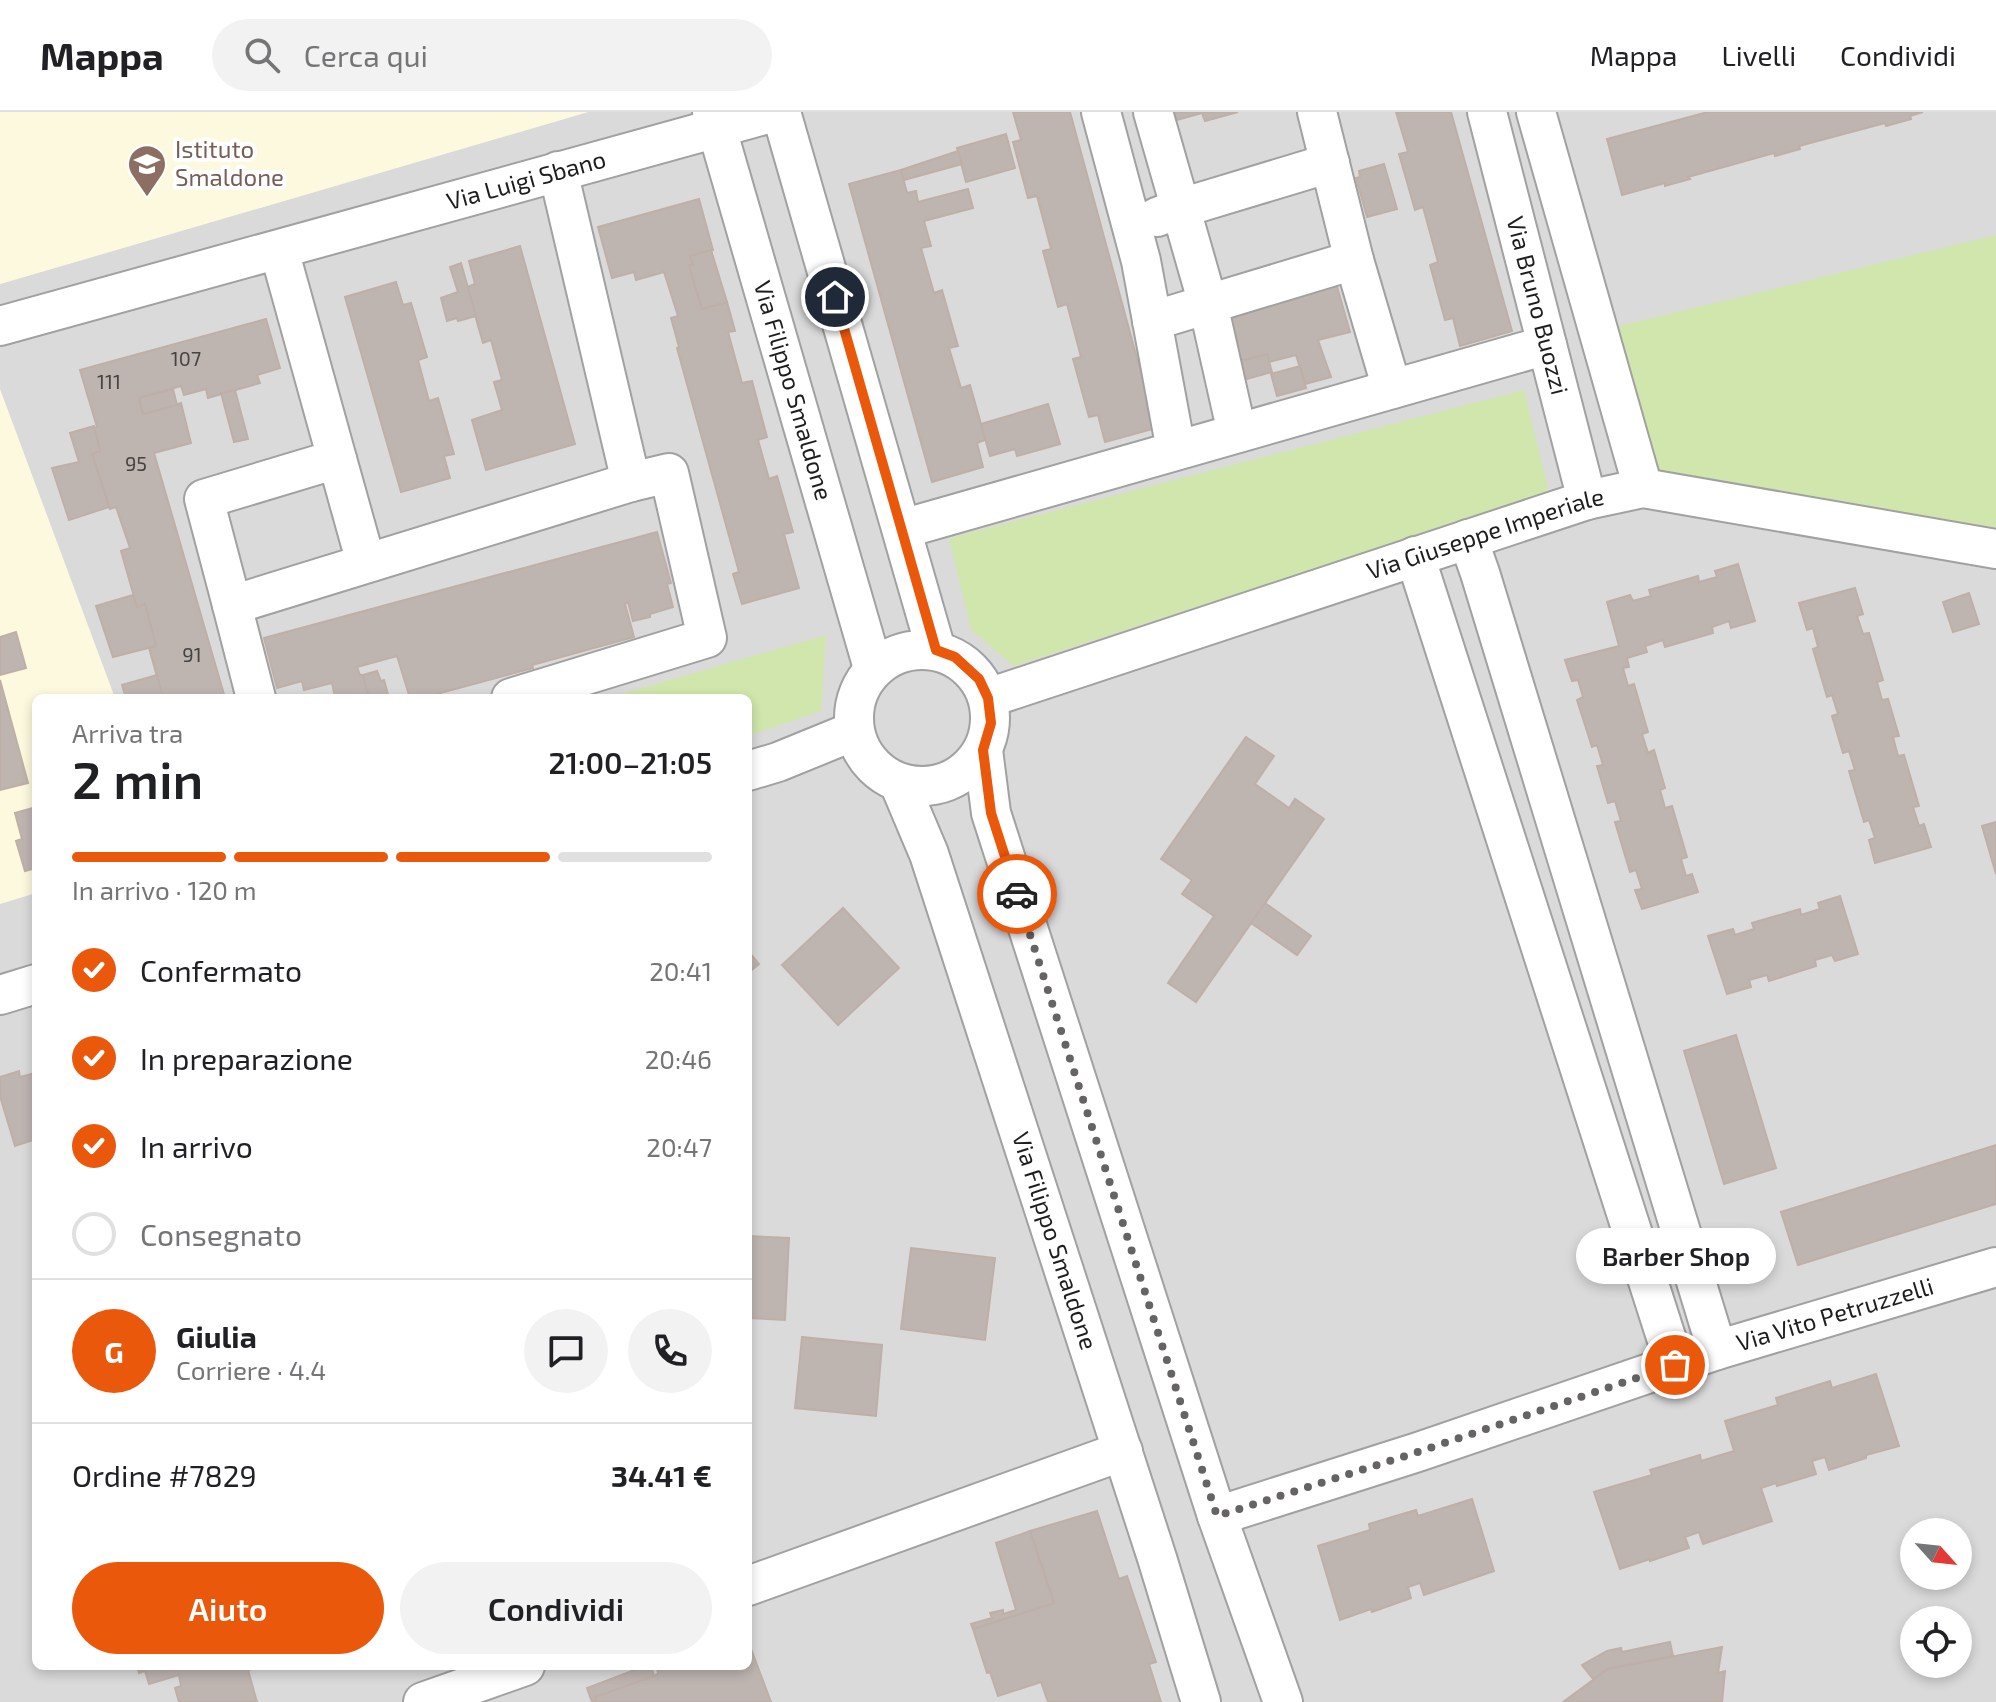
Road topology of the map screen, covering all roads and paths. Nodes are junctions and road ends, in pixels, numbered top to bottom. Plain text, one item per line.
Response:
1 (775, 112) edge
2 (781, 112) edge
3 (1101, 112) edge
4 (1153, 112) edge
5 (1317, 112) edge
6 (1487, 112) edge
7 (1536, 112) edge
8 (714, 120) edge
9 (1330, 163) junction
10 (558, 171) junction
11 (1181, 208) junction
12 (1132, 227) junction
13 (279, 250) junction
14 (1354, 260) junction
15 (1208, 304) junction
16 (1152, 321) junction
17 (0, 326) edge
18 (1547, 345) junction
19 (1392, 389) junction
20 (1237, 433) junction
21 (1176, 450) junction
22 (337, 459) junction
23 (631, 482) junction
24 (1643, 488) junction
25 (1587, 500) junction
26 (902, 529) junction
27 (1468, 539) junction
28 (1996, 549) edge
29 (1415, 556) junction
30 (366, 563) junction
31 (232, 605) junction
32 (936, 650) junction
33 (873, 668) junction
34 (255, 694) edge
35 (524, 694) edge
36 (988, 698) junction
37 (854, 731) junction
38 (983, 750) junction
39 (752, 770) edge
40 (899, 783) junction
41 (32, 985) edge
42 (0, 995) edge
43 (1996, 1267) edge
44 (1717, 1350) junction
45 (1675, 1365) junction
46 (1123, 1451) junction
47 (1217, 1516) junction
48 (752, 1585) edge
49 (515, 1670) edge
50 (440, 1699) edge
51 (1201, 1702) edge
52 (1283, 1702) edge

1 - 8 street, Via Luigi Sbano
2 - 26 street
3 - 12 street
4 - 11 street
5 - 9 street
6 - 18 street, Via Bruno Buozzi
7 - 24 street, Via Bruno Buozzi
8 - 10 street, Via Luigi Sbano
8 - 33 street, Via Filippo Smaldone
9 - 11 street
9 - 14 street
10 - 13 street, Via Luigi Sbano
10 - 23 street
11 - 12 street
11 - 15 street
12 - 16 street
13 - 17 street, Via Luigi Sbano
13 - 22 street
14 - 15 street
14 - 19 street
15 - 16 street
15 - 20 street
16 - 21 street
18 - 19 street
18 - 25 street, Via Bruno Buozzi
19 - 20 street
20 - 21 street
21 - 26 street
22 - 30 street
22 - 31 street
23 - 30 street
23 - 35 street
24 - 25 street, Via Giuseppe Imperiale
24 - 28 street, Via Giuseppe Imperiale
25 - 27 street, Via Giuseppe Imperiale
26 - 32 street
27 - 29 street, Via Giuseppe Imperiale
27 - 44 street
29 - 36 street, Via Giuseppe Imperiale
29 - 45 street
30 - 31 street
31 - 34 street
32 - 33 street
32 - 36 street
33 - 37 street
36 - 38 street
37 - 39 street
37 - 40 street
38 - 40 street
38 - 47 street
40 - 46 street, Via Filippo Smaldone
41 - 42 street
43 - 44 street, Via Vito Petruzzelli
44 - 45 street, Via Vito Petruzzelli
45 - 47 street, Via Vito Petruzzelli
46 - 48 street
46 - 51 street, Via Filippo Smaldone
47 - 52 street
49 - 50 street

